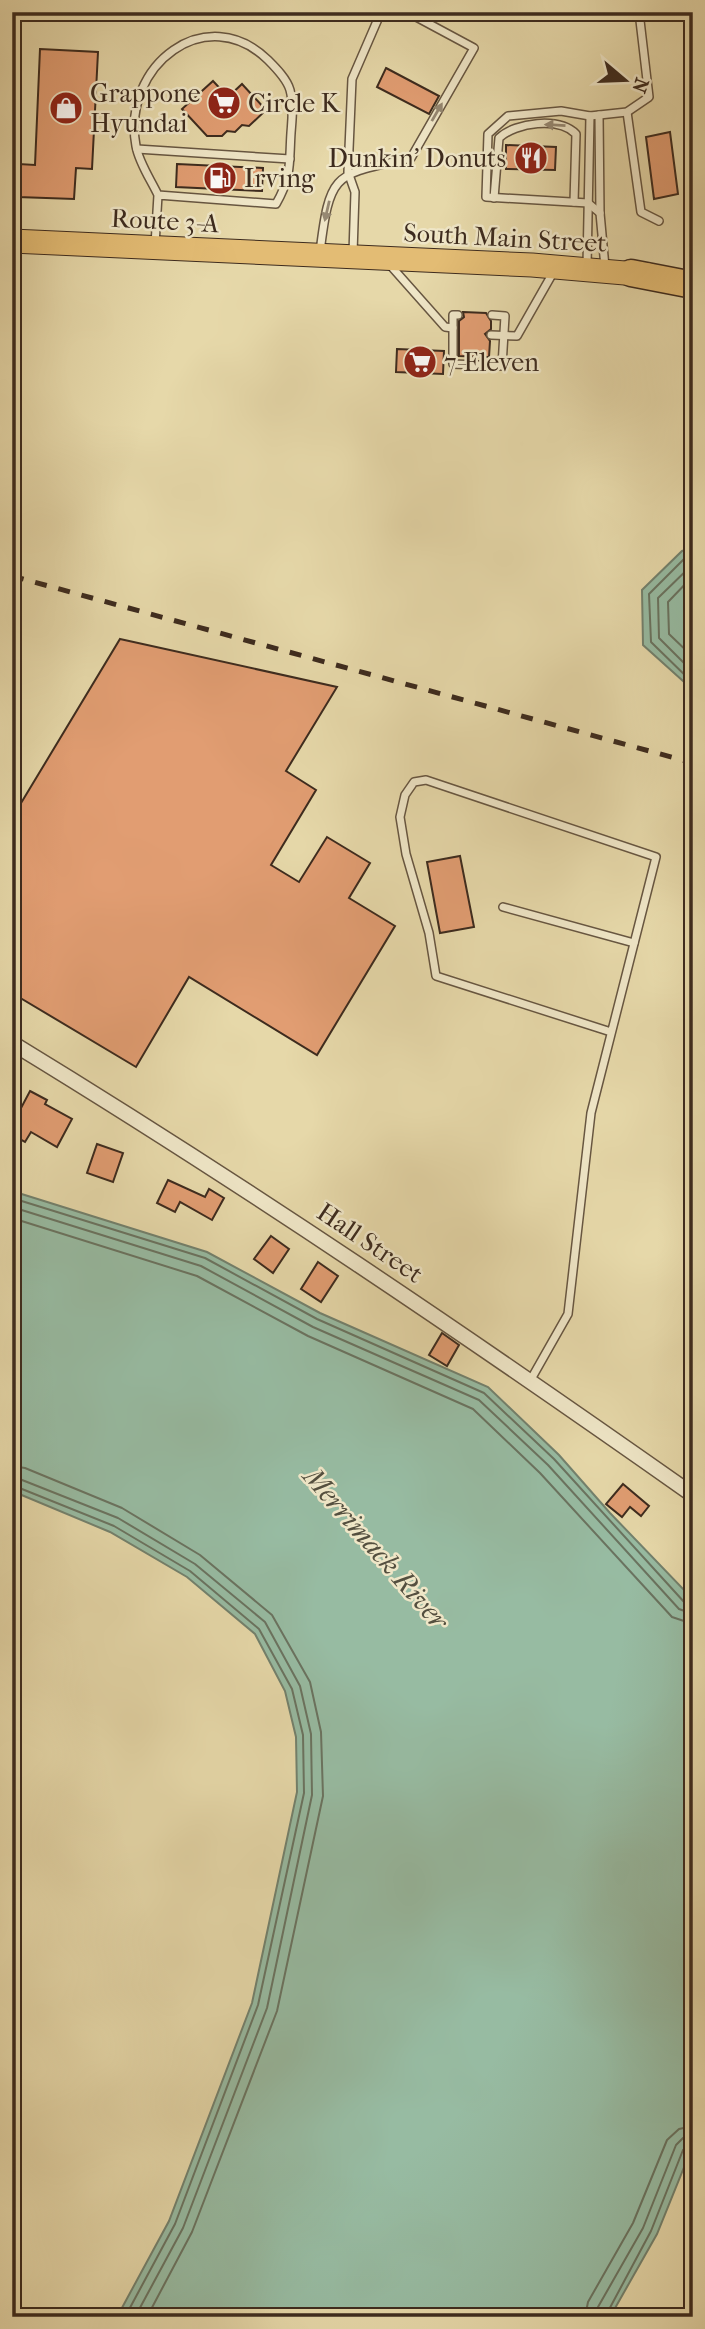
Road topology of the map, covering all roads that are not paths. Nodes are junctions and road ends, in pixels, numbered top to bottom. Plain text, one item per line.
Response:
1 (382, 12) edge
2 (407, 12) edge
3 (639, 12) edge
4 (627, 112) junction
5 (599, 115) junction
6 (590, 116) junction
7 (137, 149) junction
8 (290, 159) junction
9 (348, 172) junction
10 (158, 195) junction
11 (490, 198) junction
12 (574, 202) junction
13 (588, 203) junction
14 (600, 212) junction
15 (659, 221) dead end
16 (12, 241) edge
17 (155, 249) junction
18 (317, 256) junction
19 (353, 258) junction
20 (385, 259) junction
21 (556, 267) junction
22 (596, 270) junction
23 (631, 274) junction
24 (693, 279) edge
25 (693, 285) edge
26 (458, 315) dead end
27 (492, 315) dead end
28 (455, 331) junction
29 (491, 335) dead end
30 (503, 336) junction
31 (503, 906) dead end
32 (634, 943) junction
33 (611, 1032) junction
34 (12, 1043) edge
35 (530, 1381) junction
36 (693, 1495) edge

1 - 9 lane
9 -> 2 lane
3 - 4 lane
4 - 5 lane
4 - 15 lane
5 - 6 lane
5 - 14 lane
6 - 11 lane
6 - 13 lane
7 - 8 lane
7 - 8 lane
7 - 10 lane
8 - 10 lane
9 -> 18 lane
9 - 19 lane
10 - 17 lane
11 - 12 lane
12 -> 11 lane
12 - 13 lane
13 - 14 lane
13 - 22 lane
14 - 22 lane
16 - 17 main road, Route 3-A
17 - 18 main road, Route 3-A
18 - 19 main road, South Main Street
19 - 20 main road, South Main Street
20 - 21 main road, South Main Street
20 - 28 lane
21 - 22 main road, South Main Street
21 - 30 lane
22 - 23 main road, South Main Street
23 - 24 main road, South Main Street
23 - 25 highway
26 - 28 lane
27 - 30 lane
28 - 30 lane
29 - 30 lane
31 - 32 lane
32 - 33 lane
32 - 33 lane
33 - 35 lane
34 - 35 street, Hall Street
35 - 36 street, Hall Street

